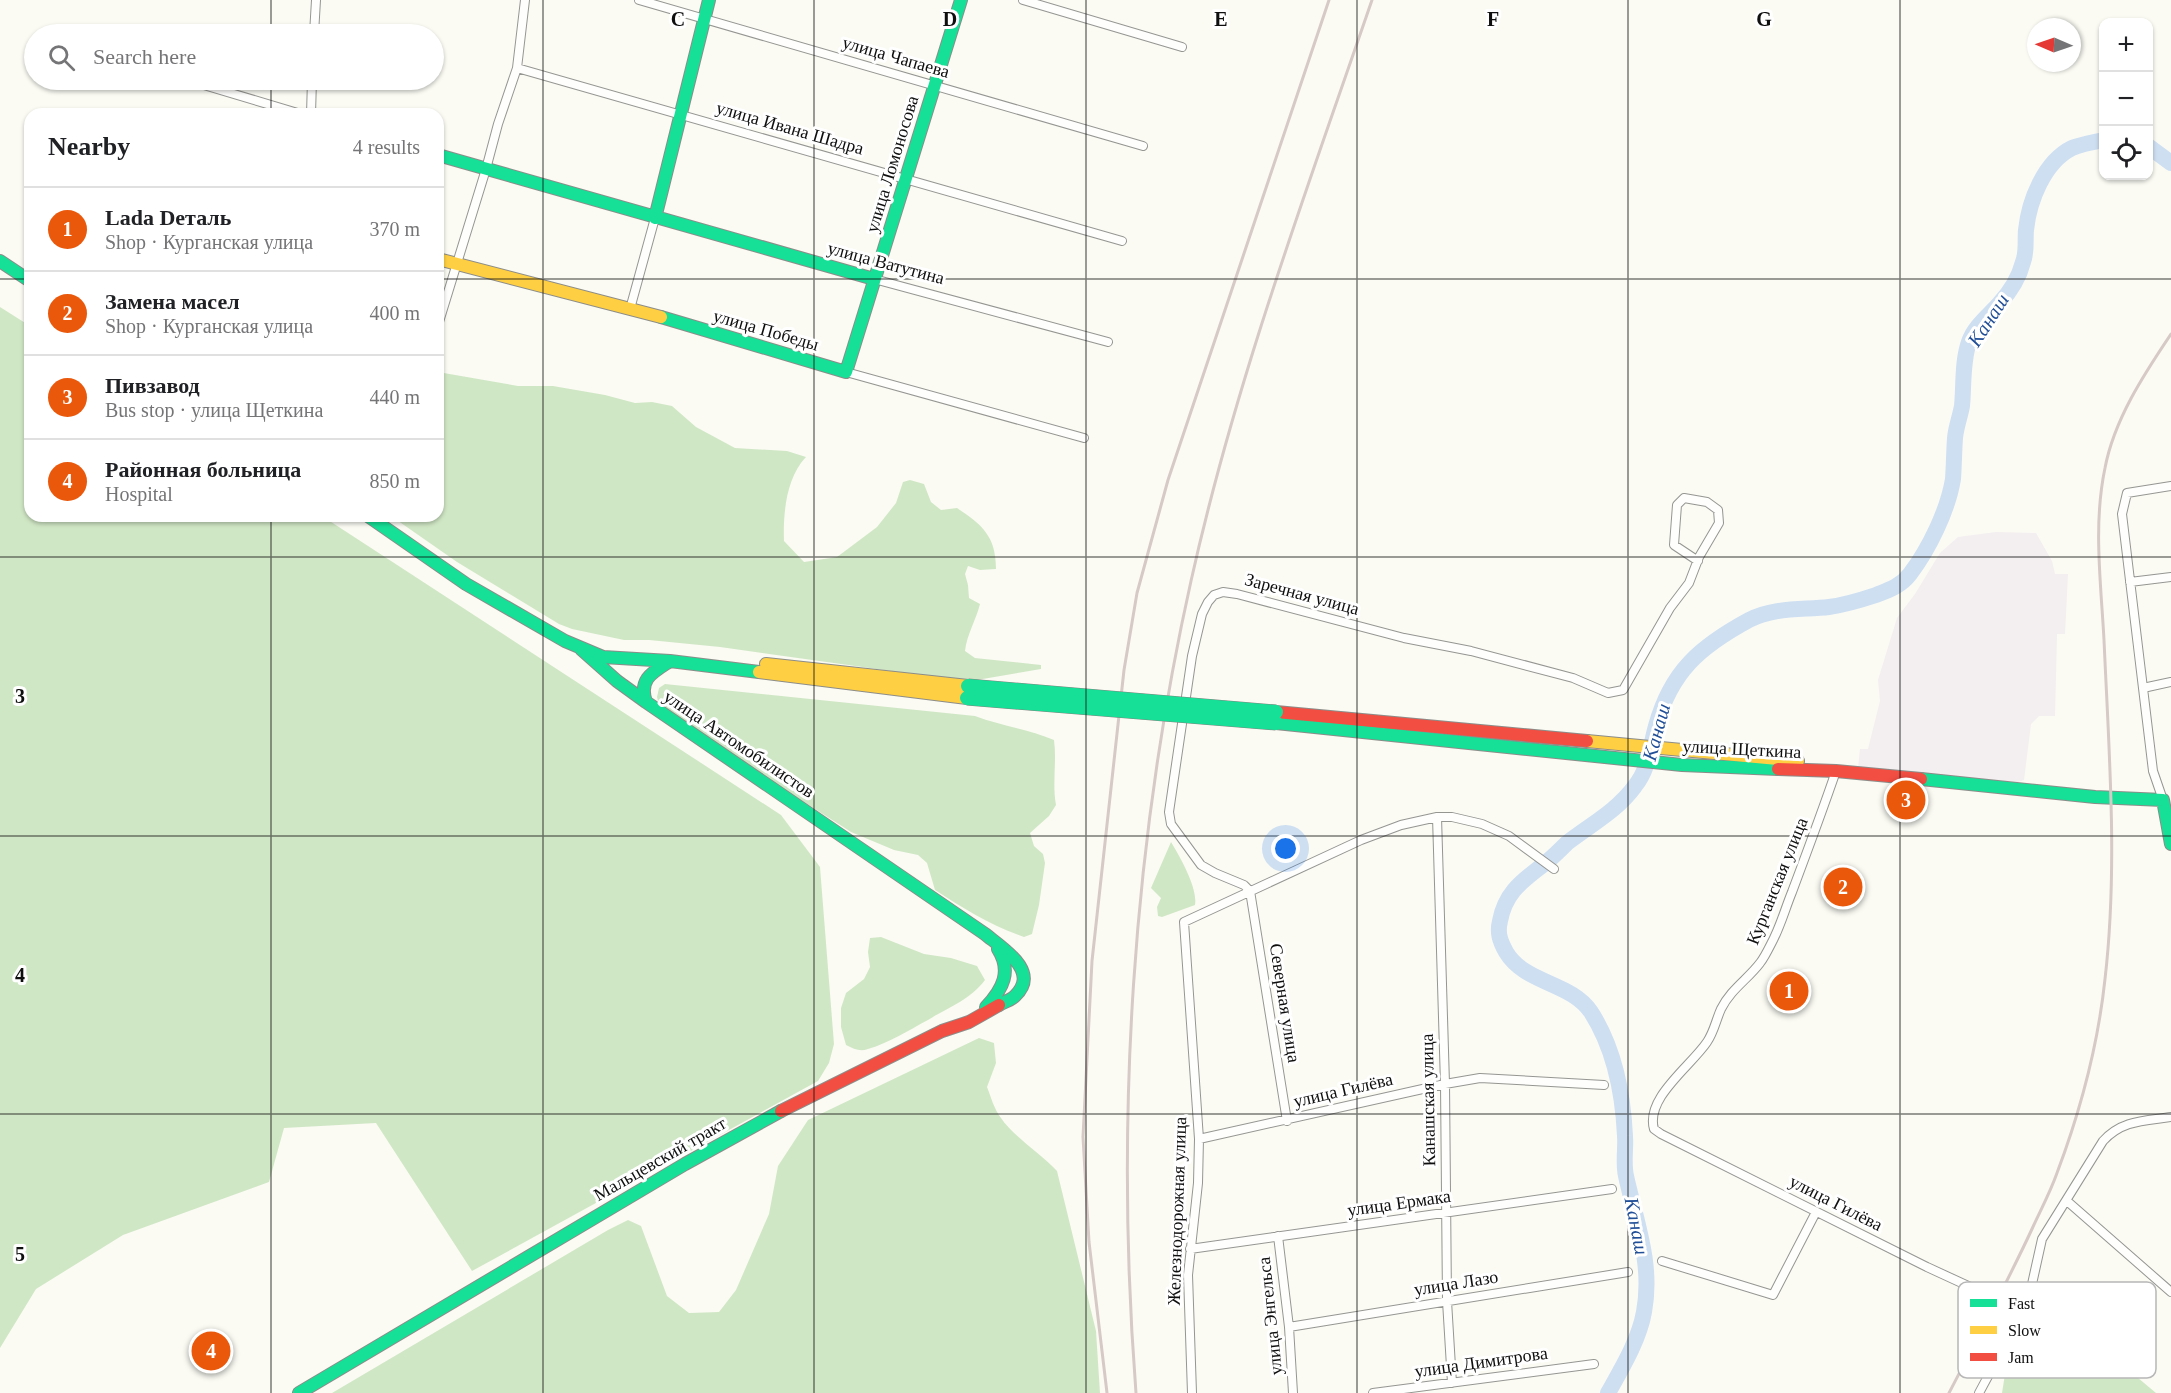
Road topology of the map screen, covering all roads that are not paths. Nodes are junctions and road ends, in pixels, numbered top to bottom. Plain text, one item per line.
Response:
1 (316, 0) edge
2 (525, 0) edge
3 (639, 0) edge
4 (709, 0) edge
5 (961, 0) edge
6 (1023, 0) edge
7 (704, 19) junction
8 (315, 24) edge
9 (1182, 46) dead end
10 (517, 68) junction
11 (935, 86) junction
12 (221, 90) edge
13 (312, 90) edge
14 (281, 108) edge
15 (311, 108) edge
16 (681, 114) junction
17 (1143, 146) dead end
18 (444, 157) edge
19 (486, 169) junction
20 (907, 179) junction
21 (655, 218) junction
22 (1122, 241) dead end
23 (444, 260) edge
24 (0, 261) edge
25 (457, 264) junction
26 (24, 277) edge
27 (874, 279) junction
28 (444, 306) edge
29 (630, 309) junction
30 (1108, 342) dead end
31 (846, 372) junction
32 (1084, 438) dead end
33 (2171, 486) edge
34 (377, 522) edge
35 (1698, 561) junction
36 (2171, 577) edge
37 (2130, 582) junction
38 (581, 649) junction
39 (670, 661) junction
40 (2171, 682) edge
41 (2144, 688) junction
42 (967, 692) junction
43 (646, 702) junction
44 (1276, 718) junction
45 (1836, 771) junction
46 (2167, 799) edge
47 (1437, 818) junction
48 (2171, 844) edge
49 (1554, 869) dead end
50 (1250, 891) junction
51 (969, 1022) joint
52 (1445, 1084) junction
53 (1604, 1085) dead end
54 (2171, 1117) edge
55 (1287, 1121) junction
56 (1669, 1138) joint
57 (1199, 1139) junction
58 (1612, 1189) dead end
59 (2067, 1201) junction
60 (1816, 1212) junction
61 (1446, 1213) junction
62 (1278, 1236) junction
63 (1190, 1249) junction
64 (1662, 1261) dead end
65 (1628, 1272) dead end
66 (1960, 1282) edge
67 (2032, 1282) edge
68 (2171, 1292) edge
69 (1447, 1301) junction
70 (1289, 1327) junction
71 (1594, 1364) dead end
72 (1987, 1378) edge
73 (1452, 1383) junction
74 (300, 1393) edge
75 (1192, 1393) edge
76 (1293, 1393) edge
77 (1373, 1393) edge
78 (1979, 1393) edge

1 - 8 street
2 - 10 street
3 - 7 street, улица Чапаева
4 - 7 main road
5 - 11 main road, улица Ломоносова
6 - 9 street
7 - 11 street, улица Чапаева
7 - 16 main road
10 - 16 street, улица Ивана Шадра
10 - 19 street
11 - 17 street, улица Чапаева
11 - 20 main road, улица Ломоносова
12 - 14 street
13 - 15 street
16 - 20 street, улица Ивана Шадра
16 - 21 main road
18 - 19 main road, улица Ватутина
19 - 21 main road, улица Ватутина
19 - 25 street
20 - 22 street, улица Ивана Шадра
20 - 27 main road, улица Ломоносова
21 - 27 main road, улица Ватутина
21 - 29 street
23 - 25 main road, улица Победы
24 - 26 main road
25 - 28 street
25 - 29 main road, улица Победы
27 - 30 street, улица Ватутина
27 - 31 main road, улица Ломоносова
29 - 31 main road, улица Победы
31 - 32 street, улица Победы
33 - 37 street
34 - 38 main road, улица Автомобилистов
35 - 35 street
35 - 50 street, Заречная улица
36 - 37 street
37 - 41 street
38 - 39 main road, улица Автомобилистов
38 - 42 main road
38 - 43 main road
39 - 42 main road
39 - 43 main road, улица Автомобилистов
40 - 41 street
41 - 46 street
42 - 44 main road, bridge
43 - 51 main road, улица Автомобилистов
44 - 45 main road, улица Щеткина
44 - 45 main road
45 - 46 main road, улица Щеткина
45 - 56 street, Курганская улица
46 - 48 main road
47 - 49 street
47 - 50 street
47 - 52 street, Канашская улица
50 - 55 street, Северная улица
50 - 57 street, Железнодорожная улица
51 - 74 main road, Мальцевский тракт
52 - 53 street, улица Гилёва
52 - 55 street, улица Гилёва
52 - 61 street, Канашская улица
54 - 59 street
55 - 57 street, улица Гилёва
56 - 60 street, улица Гилёва
57 - 63 street, Железнодорожная улица
58 - 61 street, улица Ермака
59 - 67 street
59 - 68 street
60 - 64 street
60 - 66 street, улица Гилёва
61 - 62 street, улица Ермака
61 - 69 street, Канашская улица
62 - 63 street, улица Ермака
62 - 70 street, улица Энгельса
63 - 75 street, Железнодорожная улица
65 - 69 street, улица Лазо
69 - 70 street, улица Лазо
69 - 73 street, Канашская улица
70 - 76 street, улица Энгельса
71 - 73 street, улица Димитрова
72 - 78 street
73 - 77 street, улица Димитрова

